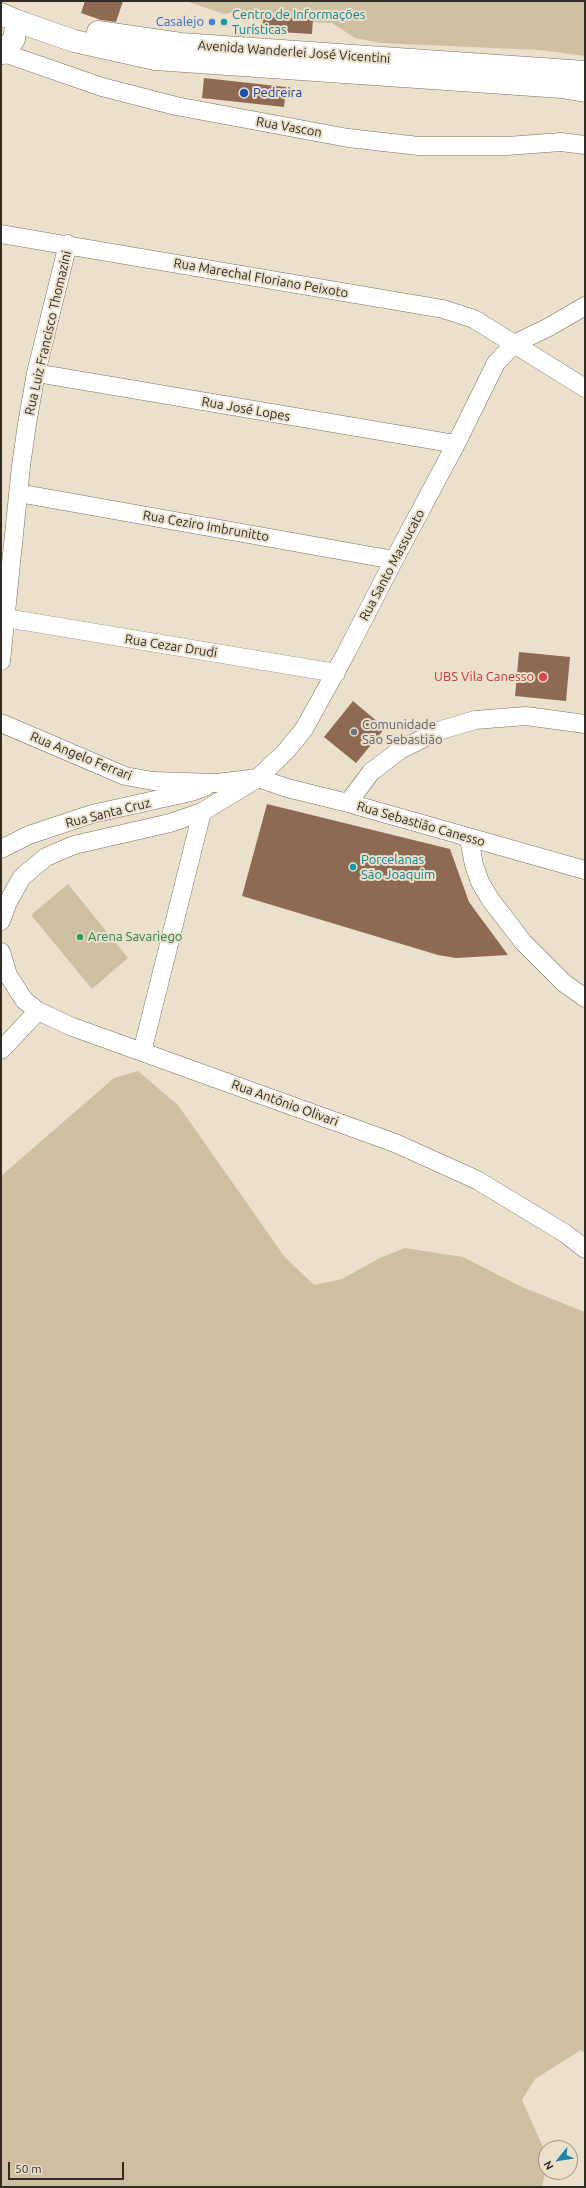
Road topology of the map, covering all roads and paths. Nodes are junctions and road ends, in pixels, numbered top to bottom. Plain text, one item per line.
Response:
1 (10, 1) edge
2 (9, 18) edge
3 (2, 53) edge
4 (585, 72) edge
5 (585, 90) edge
6 (585, 145) edge
7 (1, 234) edge
8 (68, 244) junction
9 (585, 306) edge
10 (514, 344) junction
11 (36, 373) junction
12 (585, 388) edge
13 (456, 444) junction
14 (18, 493) junction
15 (394, 560) junction
16 (6, 618) junction
17 (1, 661) edge
18 (336, 673) junction
19 (1, 723) edge
20 (585, 724) edge
21 (258, 778) junction
22 (217, 783) junction
23 (348, 803) junction
24 (202, 812) junction
25 (469, 838) junction
26 (1, 849) edge
27 (585, 870) edge
28 (22, 878) junction
29 (1, 887) edge
30 (1, 921) edge
31 (1, 952) edge
32 (585, 998) edge
33 (38, 1011) junction
34 (1, 1050) edge
35 (142, 1052) junction
36 (585, 1249) edge

1 - 4 main road, Avenida Wanderlei José Vicentini
2 - 3 main road
2 - 5 main road, Avenida Wanderlei José Vicentini
3 - 6 street, Rua Vascon
7 - 8 street, Rua Marechal Floriano Peixoto
8 - 10 street, Rua Marechal Floriano Peixoto
8 - 11 street, Rua Luiz Francisco Thomazini
9 - 10 street
10 - 12 street, Rua Marechal Floriano Peixoto
10 - 13 street, Rua Santo Massucato
11 - 13 street, Rua José Lopes
11 - 14 street, Rua Luiz Francisco Thomazini
13 - 15 street, Rua Santo Massucato
14 - 15 street, Rua Ceziro Imbrunitto
14 - 16 street, Rua Luiz Francisco Thomazini
15 - 18 street, Rua Santo Massucato
16 - 17 street, Rua Luiz Francisco Thomazini
16 - 18 street, Rua Cezar Drudi
18 - 21 street, Rua Santo Massucato
19 - 22 street, Rua Angelo Ferrari
20 - 23 street
21 - 22 street, Rua Angelo Ferrari
21 - 23 street, Rua Sebastião Canesso
21 - 24 street
22 - 26 street, Rua Santa Cruz
23 - 25 street, Rua Sebastião Canesso
24 - 28 street
24 - 35 street
25 - 27 street, Rua Sebastião Canesso
25 - 32 street
28 - 29 street
28 - 30 street
31 - 33 street, Rua Antônio Olivari
33 - 34 street
33 - 35 street, Rua Antônio Olivari
35 - 36 street, Rua Antônio Olivari

